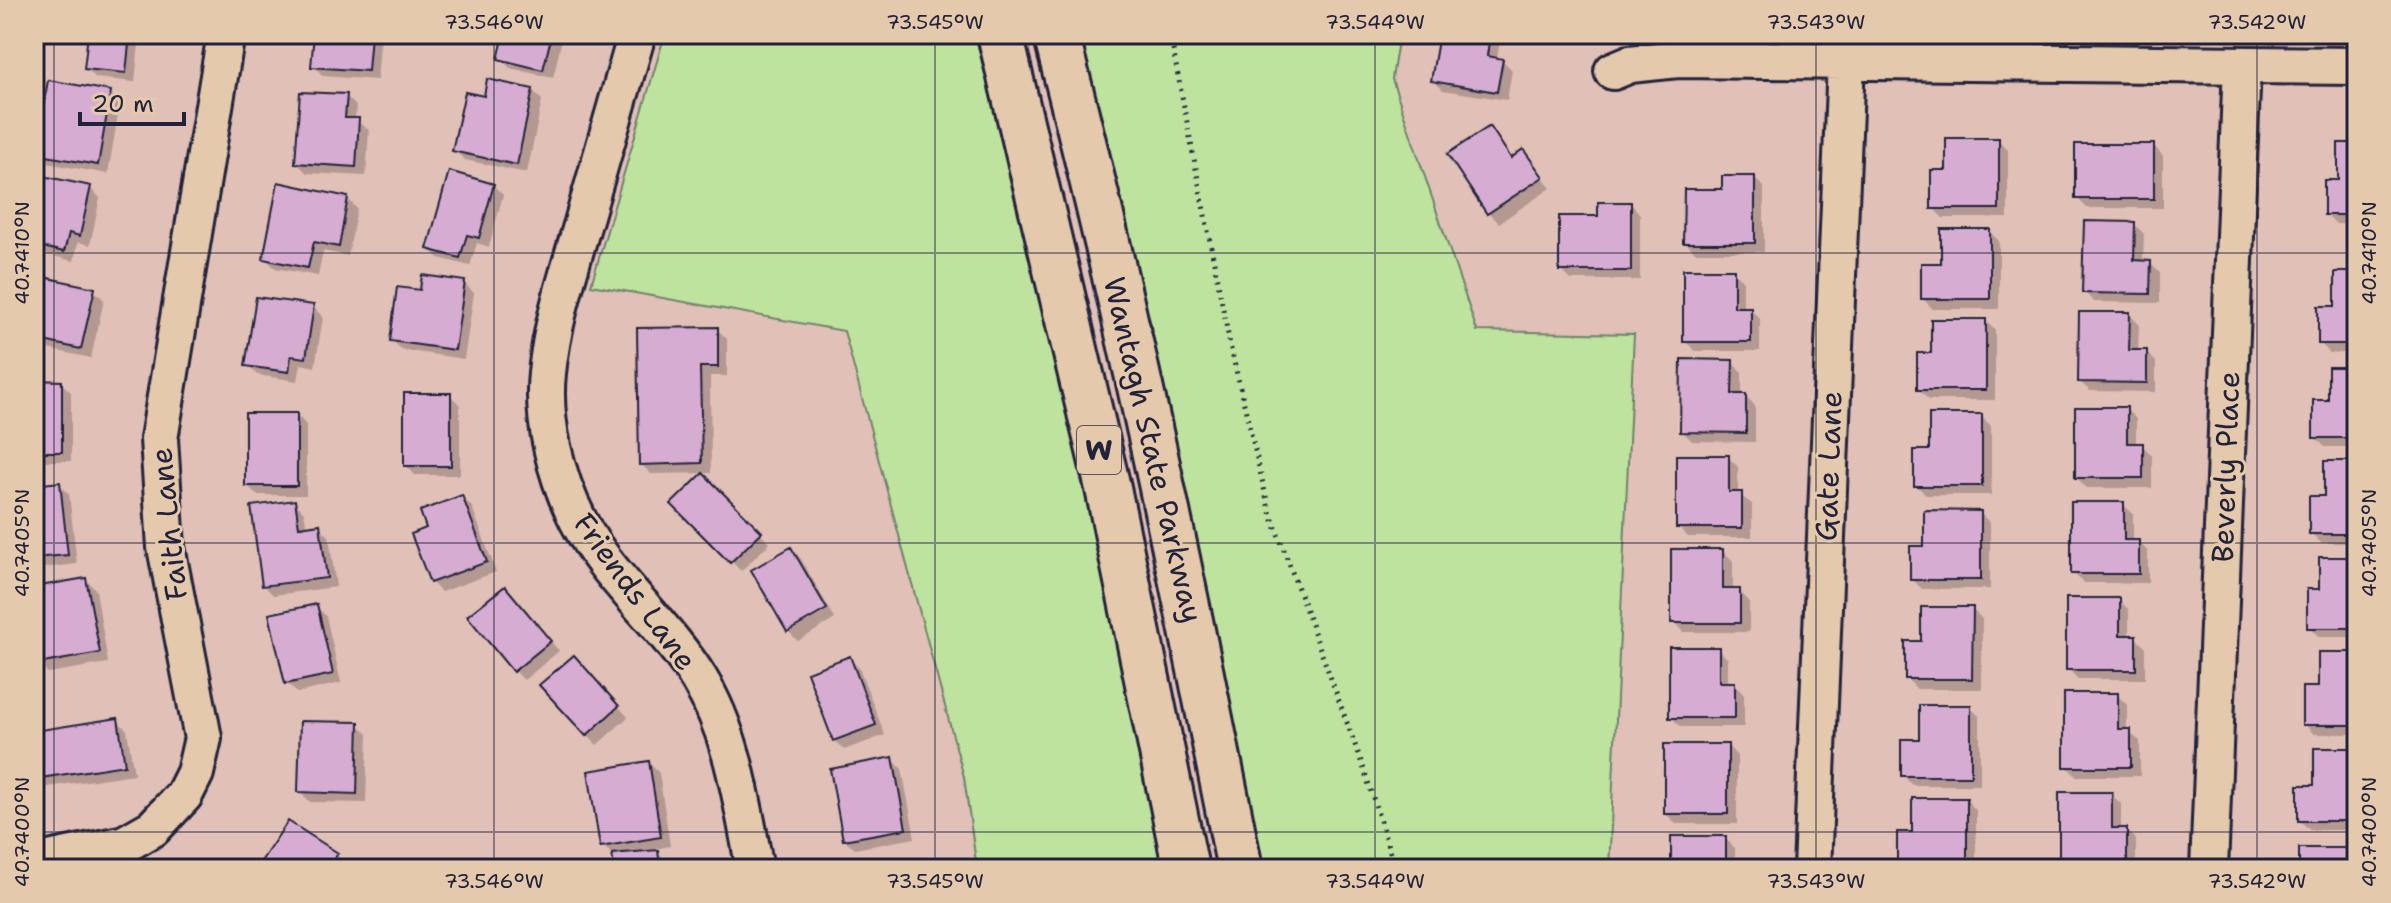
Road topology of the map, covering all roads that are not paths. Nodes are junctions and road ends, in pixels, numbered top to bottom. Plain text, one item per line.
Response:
1 (226, 34) edge
2 (637, 34) edge
3 (1000, 34) edge
4 (1056, 34) edge
5 (1846, 62) junction
6 (2242, 65) junction
7 (2357, 66) edge
8 (1613, 71) dead end
9 (34, 863) edge
10 (755, 869) edge
11 (1186, 869) edge
12 (1240, 869) edge
13 (1812, 869) edge
14 (2209, 869) edge

1 - 9 street, Faith Lane
2 - 10 street, Friends Lane
3 - 11 highway, Wantagh State Parkway / W
4 - 12 highway, Wantagh State Parkway / W
5 - 6 street
5 - 8 street
5 - 13 street, Gate Lane
6 - 7 street
6 - 14 street, Beverly Place

